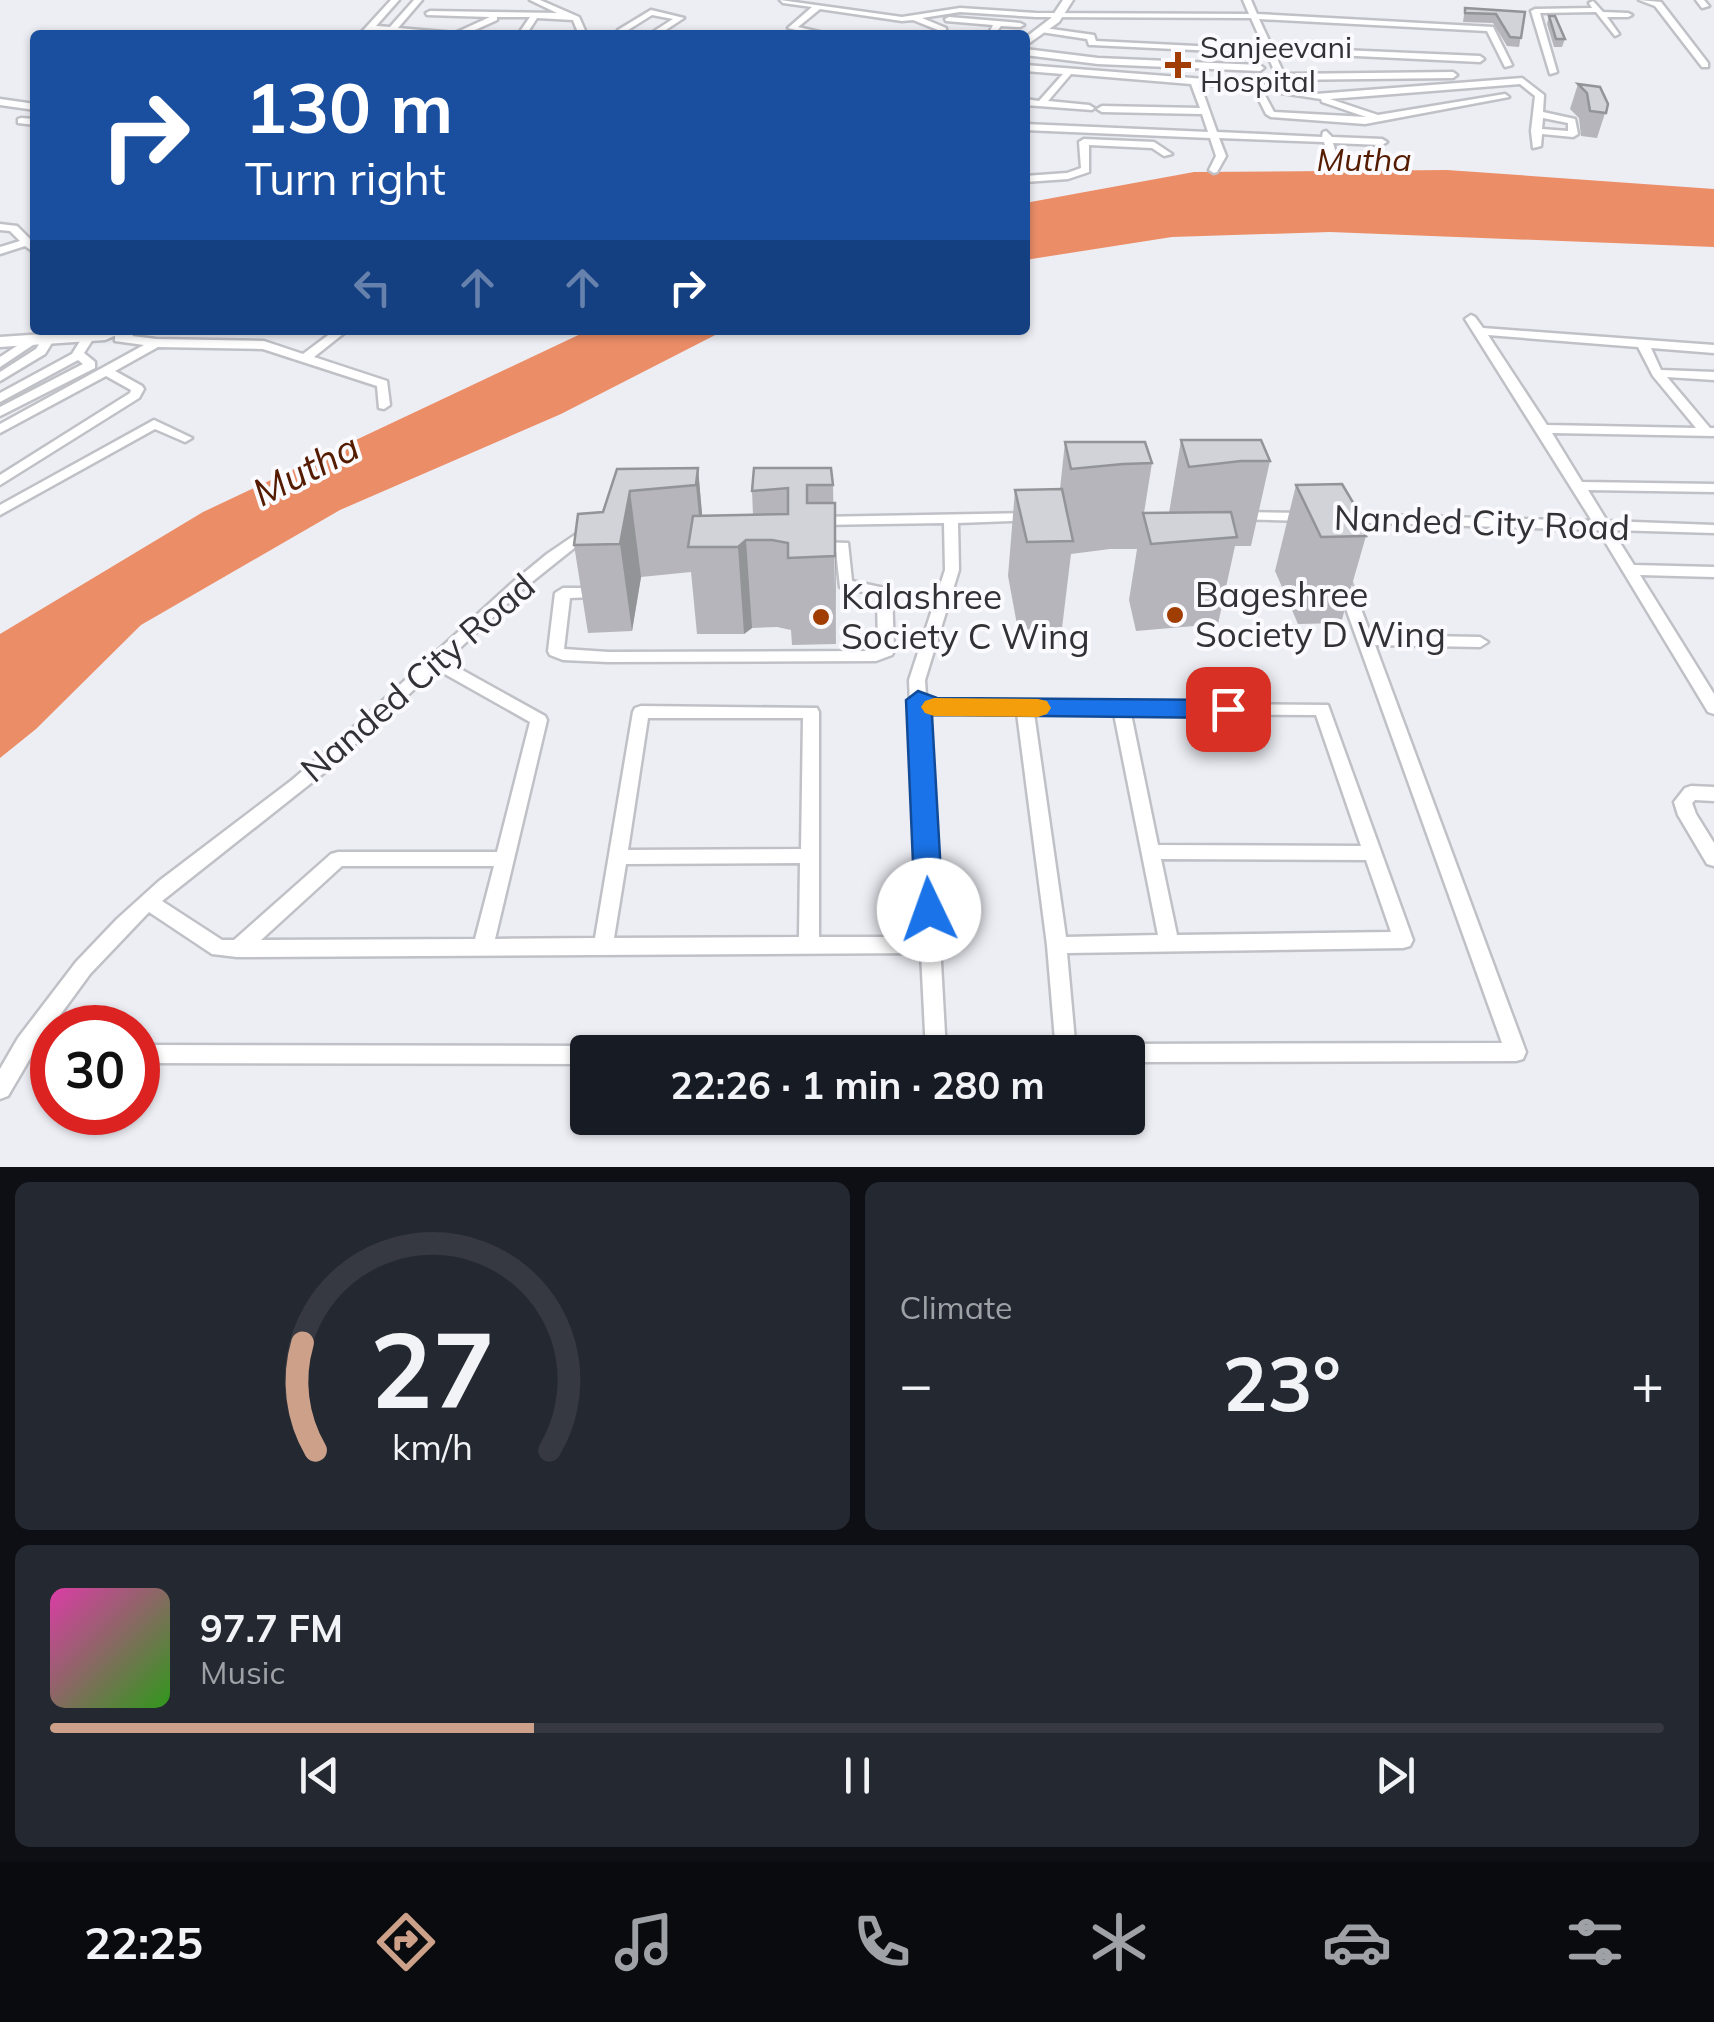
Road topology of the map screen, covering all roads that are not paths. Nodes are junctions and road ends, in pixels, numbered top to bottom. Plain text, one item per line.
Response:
1 (394, 0) edge
2 (418, 0) edge
3 (440, 0) edge
4 (534, 0) edge
5 (1248, 0) edge
6 (1591, 0) edge
7 (1644, 0) edge
8 (783, 1) edge
9 (1550, 4) edge
10 (818, 6) junction
11 (1232, 8) dead end
12 (1062, 9) edge
13 (1599, 12) junction
14 (430, 13) junction
15 (497, 16) junction
16 (570, 16) junction
17 (1254, 16) junction
18 (1628, 16) dead end
19 (534, 17) junction
20 (917, 19) junction
21 (947, 19) dead end
22 (998, 24) junction
23 (1020, 25) dead end
24 (1244, 26) dead end
25 (372, 28) junction
26 (418, 29) junction
27 (369, 30) edge
28 (384, 30) edge
29 (391, 30) edge
30 (404, 30) edge
31 (424, 30) edge
32 (466, 30) edge
33 (524, 30) edge
34 (582, 30) edge
35 (622, 30) edge
36 (660, 30) edge
37 (802, 30) edge
38 (943, 30) dead end
39 (995, 30) edge
40 (1044, 30) junction
41 (1186, 30) dead end
42 (1615, 34) dead end
43 (1030, 40) edge
44 (1083, 46) dead end
45 (1192, 48) junction
46 (1272, 49) junction
47 (1256, 51) dead end
48 (1330, 52) junction
49 (1030, 53) edge
50 (1082, 58) junction
51 (1480, 59) dead end
52 (1705, 65) dead end
53 (1508, 66) dead end
54 (1260, 68) dead end
55 (1030, 69) edge
56 (1554, 72) dead end
57 (1068, 73) junction
58 (1453, 75) dead end
59 (1348, 77) junction
60 (1195, 82) junction
61 (1256, 86) junction
62 (1504, 97) dead end
63 (0, 102) edge
64 (1030, 103) edge
65 (1042, 104) junction
66 (30, 106) edge
67 (1089, 108) dead end
68 (1102, 108) dead end
69 (1316, 108) junction
70 (1205, 111) junction
71 (1538, 114) junction
72 (1373, 119) junction
73 (21, 121) dead end
74 (30, 122) edge
75 (1030, 126) edge
76 (1117, 131) junction
77 (1536, 131) junction
78 (1216, 134) junction
79 (1329, 139) junction
80 (1382, 142) dead end
81 (1114, 143) junction
82 (1536, 146) dead end
83 (1167, 154) dead end
84 (1335, 167) dead end
85 (1214, 170) dead end
86 (1030, 178) edge
87 (0, 227) edge
88 (30, 245) edge
89 (30, 246) edge
90 (0, 251) edge
91 (109, 335) edge
92 (126, 335) edge
93 (239, 335) edge
94 (335, 335) edge
95 (44, 336) edge
96 (0, 342) edge
97 (156, 343) junction
98 (1643, 344) junction
99 (232, 345) junction
100 (82, 347) junction
101 (1714, 350) edge
102 (306, 357) junction
103 (0, 362) edge
104 (106, 370) junction
105 (1657, 373) junction
106 (1714, 376) edge
107 (0, 377) edge
108 (0, 386) edge
109 (0, 398) edge
110 (384, 405) dead end
111 (0, 412) edge
112 (0, 429) edge
113 (1543, 429) junction
114 (1710, 432) edge
115 (186, 438) dead end
116 (0, 481) edge
117 (1577, 486) junction
118 (1714, 488) edge
119 (0, 511) edge
120 (1226, 516) edge
121 (1045, 517) edge
122 (951, 518) junction
123 (605, 520) edge
124 (792, 522) edge
125 (733, 524) edge
126 (1602, 527) junction
127 (1714, 529) edge
128 (732, 544) junction
129 (1332, 552) edge
130 (1628, 570) junction
131 (1714, 572) edge
132 (1364, 640) junction
133 (1480, 642) dead end
134 (434, 661) junction
135 (1706, 682) edge
136 (918, 700) junction
137 (1024, 708) junction
138 (1121, 708) junction
139 (1714, 708) edge
140 (1714, 794) edge
141 (1150, 852) junction
142 (1373, 853) junction
143 (810, 856) junction
144 (617, 857) junction
145 (505, 859) junction
146 (1714, 859) edge
147 (148, 902) junction
148 (1169, 943) junction
149 (931, 944) junction
150 (810, 945) junction
151 (1057, 945) junction
152 (602, 946) junction
153 (484, 947) junction
154 (237, 949) junction
155 (935, 1035) edge
156 (1065, 1035) edge
157 (25, 1045) junction
158 (30, 1045) edge
159 (1145, 1053) edge
160 (160, 1054) edge
161 (570, 1055) edge
162 (0, 1089) edge

1 - 25 street
2 - 29 street
3 - 14 street
4 - 16 street
5 - 17 street
6 - 13 street
7 - 52 street
8 - 10 street
9 - 13 street
9 - 56 street
10 - 20 street
10 - 37 street
11 - 12 street
12 - 17 street
12 - 20 street
12 - 24 street
12 - 40 main road
13 - 18 street
13 - 42 street
14 - 15 street
14 - 26 street
15 - 19 street
15 - 32 street
16 - 19 street
16 - 34 street
17 - 46 street
17 - 53 street
19 - 33 street
20 - 38 street
21 - 22 street
22 - 23 street
22 - 39 street
25 - 27 street
25 - 28 street
26 - 30 street
26 - 31 street
35 - 36 street
40 - 43 main road
40 - 45 street
41 - 45 street
44 - 50 street
45 - 47 street
46 - 48 street
46 - 59 street
48 - 51 street
48 - 59 street
49 - 50 street
50 - 54 street
55 - 57 street
57 - 60 street
57 - 65 street
58 - 59 street
60 - 61 street
60 - 70 street
61 - 69 street
61 - 69 street
62 - 72 street
63 - 66 street
64 - 65 street
65 - 67 street
68 - 70 street
69 - 71 street
69 - 72 street
69 - 72 street
69 - 79 street
70 - 78 street
71 - 77 street
71 - 77 street
73 - 74 street
75 - 76 street
76 - 78 street
76 - 81 street
77 - 82 street
78 - 79 street
78 - 85 street
79 - 80 street
79 - 84 street
81 - 83 street
81 - 86 street
87 - 88 street
89 - 90 street
91 - 100 main road
92 - 97 street
93 - 99 street
94 - 102 street
95 - 96 main road
95 - 100 main road
95 - 103 street
95 - 107 street
97 - 99 street
97 - 104 street
98 - 101 street
98 - 105 street
98 - 113 street
99 - 102 street
100 - 108 street
100 - 109 street
100 - 111 street
102 - 110 street
104 - 112 street
104 - 116 street
105 - 106 street
105 - 114 street
113 - 114 street
113 - 117 street
115 - 119 street
117 - 118 street
117 - 126 street
120 - 126 street, Nanded City Road
121 - 122 street
122 - 124 street
122 - 136 street
123 - 134 street, Nanded City Road
125 - 128 street
126 - 127 street, Nanded City Road
126 - 130 street
128 - 128 street
129 - 132 street
130 - 131 street
130 - 135 street
132 - 133 street
132 - 159 street
134 - 145 street
134 - 147 street, Nanded City Road
135 - 139 street
136 - 137 street
136 - 149 street
137 - 138 street
137 - 151 street
138 - 141 street
138 - 142 street
140 - 146 street
141 - 142 street
141 - 148 street
142 - 148 street
143 - 144 street
143 - 144 street
143 - 150 street
144 - 152 street
145 - 153 street
145 - 154 street
147 - 154 street
147 - 157 street, Nanded City Road
148 - 151 street
149 - 150 street
149 - 155 street
150 - 152 street
151 - 156 street
152 - 153 street
153 - 154 street
157 - 158 street
157 - 162 street, Nanded City Road
160 - 161 street

